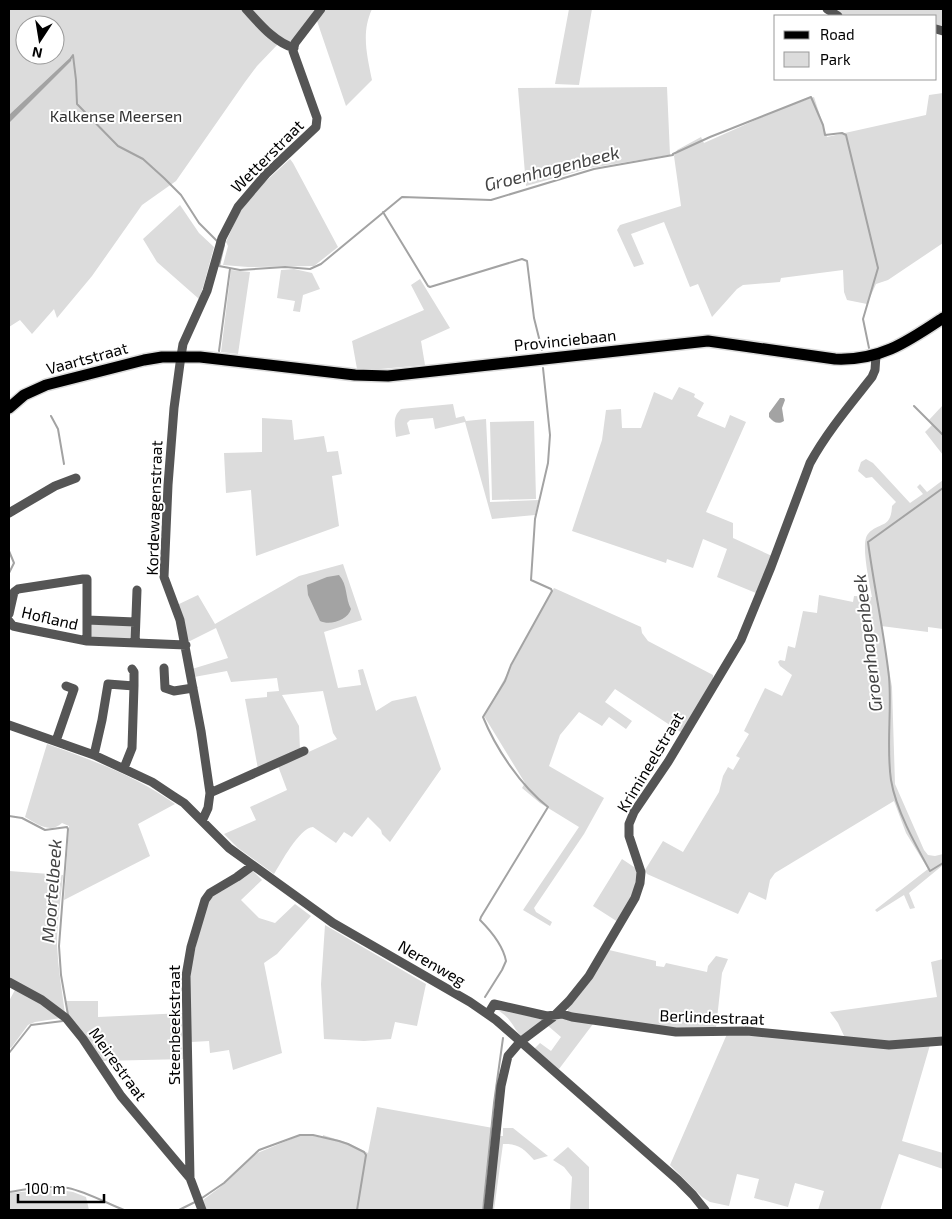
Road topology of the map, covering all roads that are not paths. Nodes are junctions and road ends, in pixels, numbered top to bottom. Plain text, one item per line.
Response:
1 (246, 9) edge
2 (321, 9) edge
3 (294, 48) junction
4 (943, 318) edge
5 (876, 355) junction
6 (181, 356) junction
7 (9, 408) edge
8 (76, 478) dead end
9 (9, 514) edge
10 (137, 590) dead end
11 (9, 614) edge
12 (87, 620) junction
13 (9, 621) edge
14 (136, 622) junction
15 (87, 641) junction
16 (135, 643) junction
17 (186, 645) junction
18 (164, 668) dead end
19 (132, 669) dead end
20 (134, 686) junction
21 (194, 688) junction
22 (74, 689) dead end
23 (9, 725) edge
24 (56, 741) junction
25 (304, 751) dead end
26 (94, 755) junction
27 (124, 768) junction
28 (210, 793) junction
29 (202, 821) junction
30 (252, 866) junction
31 (9, 982) edge
32 (488, 1014) junction
33 (556, 1014) junction
34 (943, 1041) edge
35 (520, 1042) junction
36 (190, 1178) junction
37 (202, 1210) edge
38 (488, 1210) edge
39 (705, 1210) edge

1 - 3 street
2 - 3 street
3 - 6 street, Wetterstraat
4 - 5 main road, Provinciebaan
5 - 6 main road, Provinciebaan
5 - 33 street, Krimineelstraat
6 - 7 main road, Vaartstraat
6 - 17 street, Kordewagenstraat
8 - 9 street
10 - 14 street
11 - 12 street, Hofland
12 - 14 street, Hofland
12 - 15 street, Hofland
13 - 15 street, Hofland
14 - 16 street
15 - 16 street, Hofland
16 - 17 street, Hofland
17 - 21 street, Kordewagenstraat
18 - 21 street
19 - 20 street
20 - 26 street
20 - 27 street
21 - 28 street, Kordewagenstraat
22 - 24 street
23 - 24 street, Nerenweg
24 - 26 street, Nerenweg
25 - 28 street
26 - 27 street, Nerenweg
27 - 29 street, Nerenweg
28 - 29 street, Kordewagenstraat
29 - 30 street, Nerenweg
30 - 32 street, Nerenweg
30 - 36 street, Steenbeekstraat
31 - 36 street, Meirestraat
32 - 33 street, Berlindestraat
32 - 35 street, Nerenweg
33 - 34 street, Berlindestraat
33 - 35 street, Krimineelstraat
35 - 38 street, Krimineelstraat
35 - 39 street, Nerenweg
36 - 37 street, Steenbeekstraat

